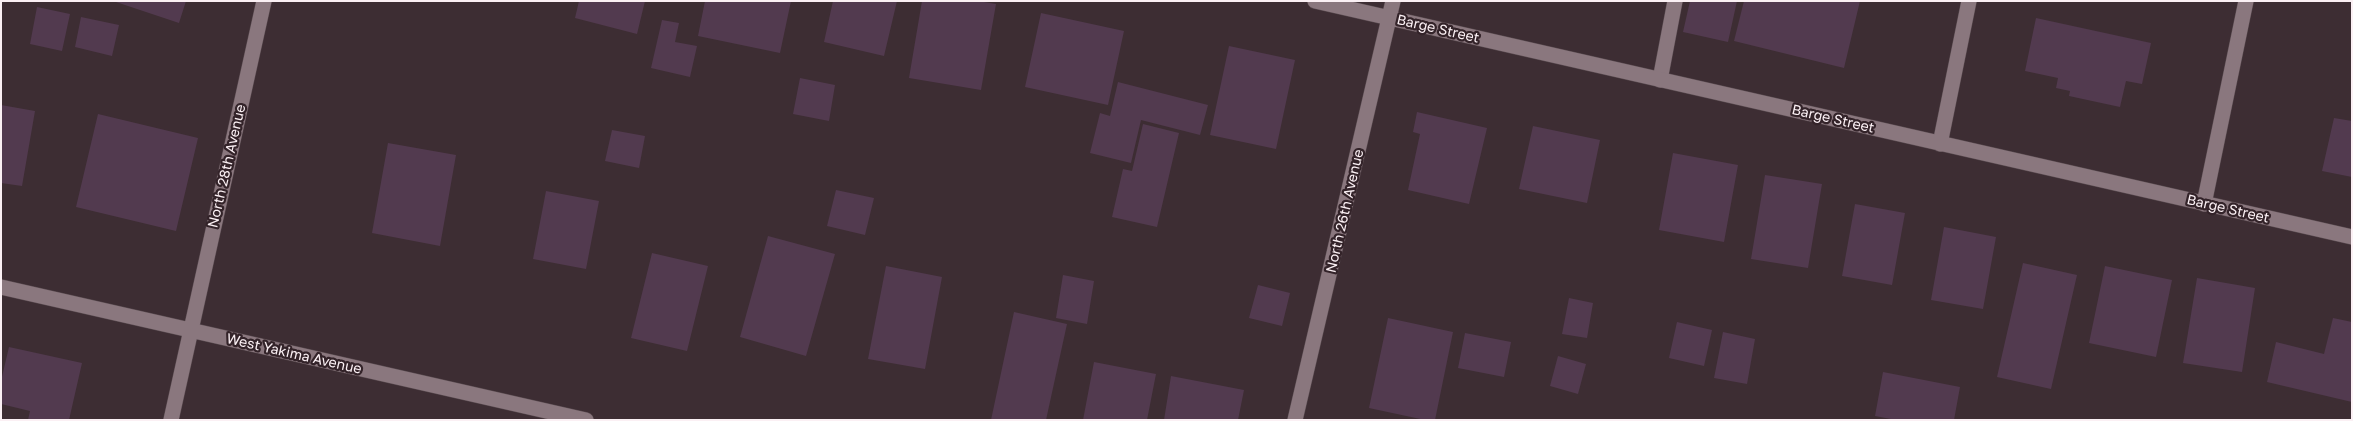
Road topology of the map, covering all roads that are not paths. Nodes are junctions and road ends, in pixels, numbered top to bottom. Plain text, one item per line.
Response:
1 (264, 1) edge
2 (1315, 1) edge
3 (1393, 1) edge
4 (1675, 1) edge
5 (1968, 1) edge
6 (2246, 1) edge
7 (1390, 18) junction
8 (1660, 80) junction
9 (1940, 144) junction
10 (2204, 204) junction
11 (2352, 237) edge
12 (1, 287) edge
13 (190, 330) junction
14 (171, 420) edge
15 (586, 420) edge
16 (1295, 420) edge

1 - 13 street, North 28th Avenue
2 - 7 street, Barge Street
3 - 7 street, North 26th Avenue
4 - 8 street
5 - 9 street
6 - 10 street
7 - 8 street, Barge Street
7 - 16 street, North 26th Avenue
8 - 9 street, Barge Street
9 - 10 street, Barge Street
10 - 11 street, Barge Street
12 - 13 street, West Yakima Avenue
13 - 14 street, North 28th Avenue
13 - 15 street, West Yakima Avenue

